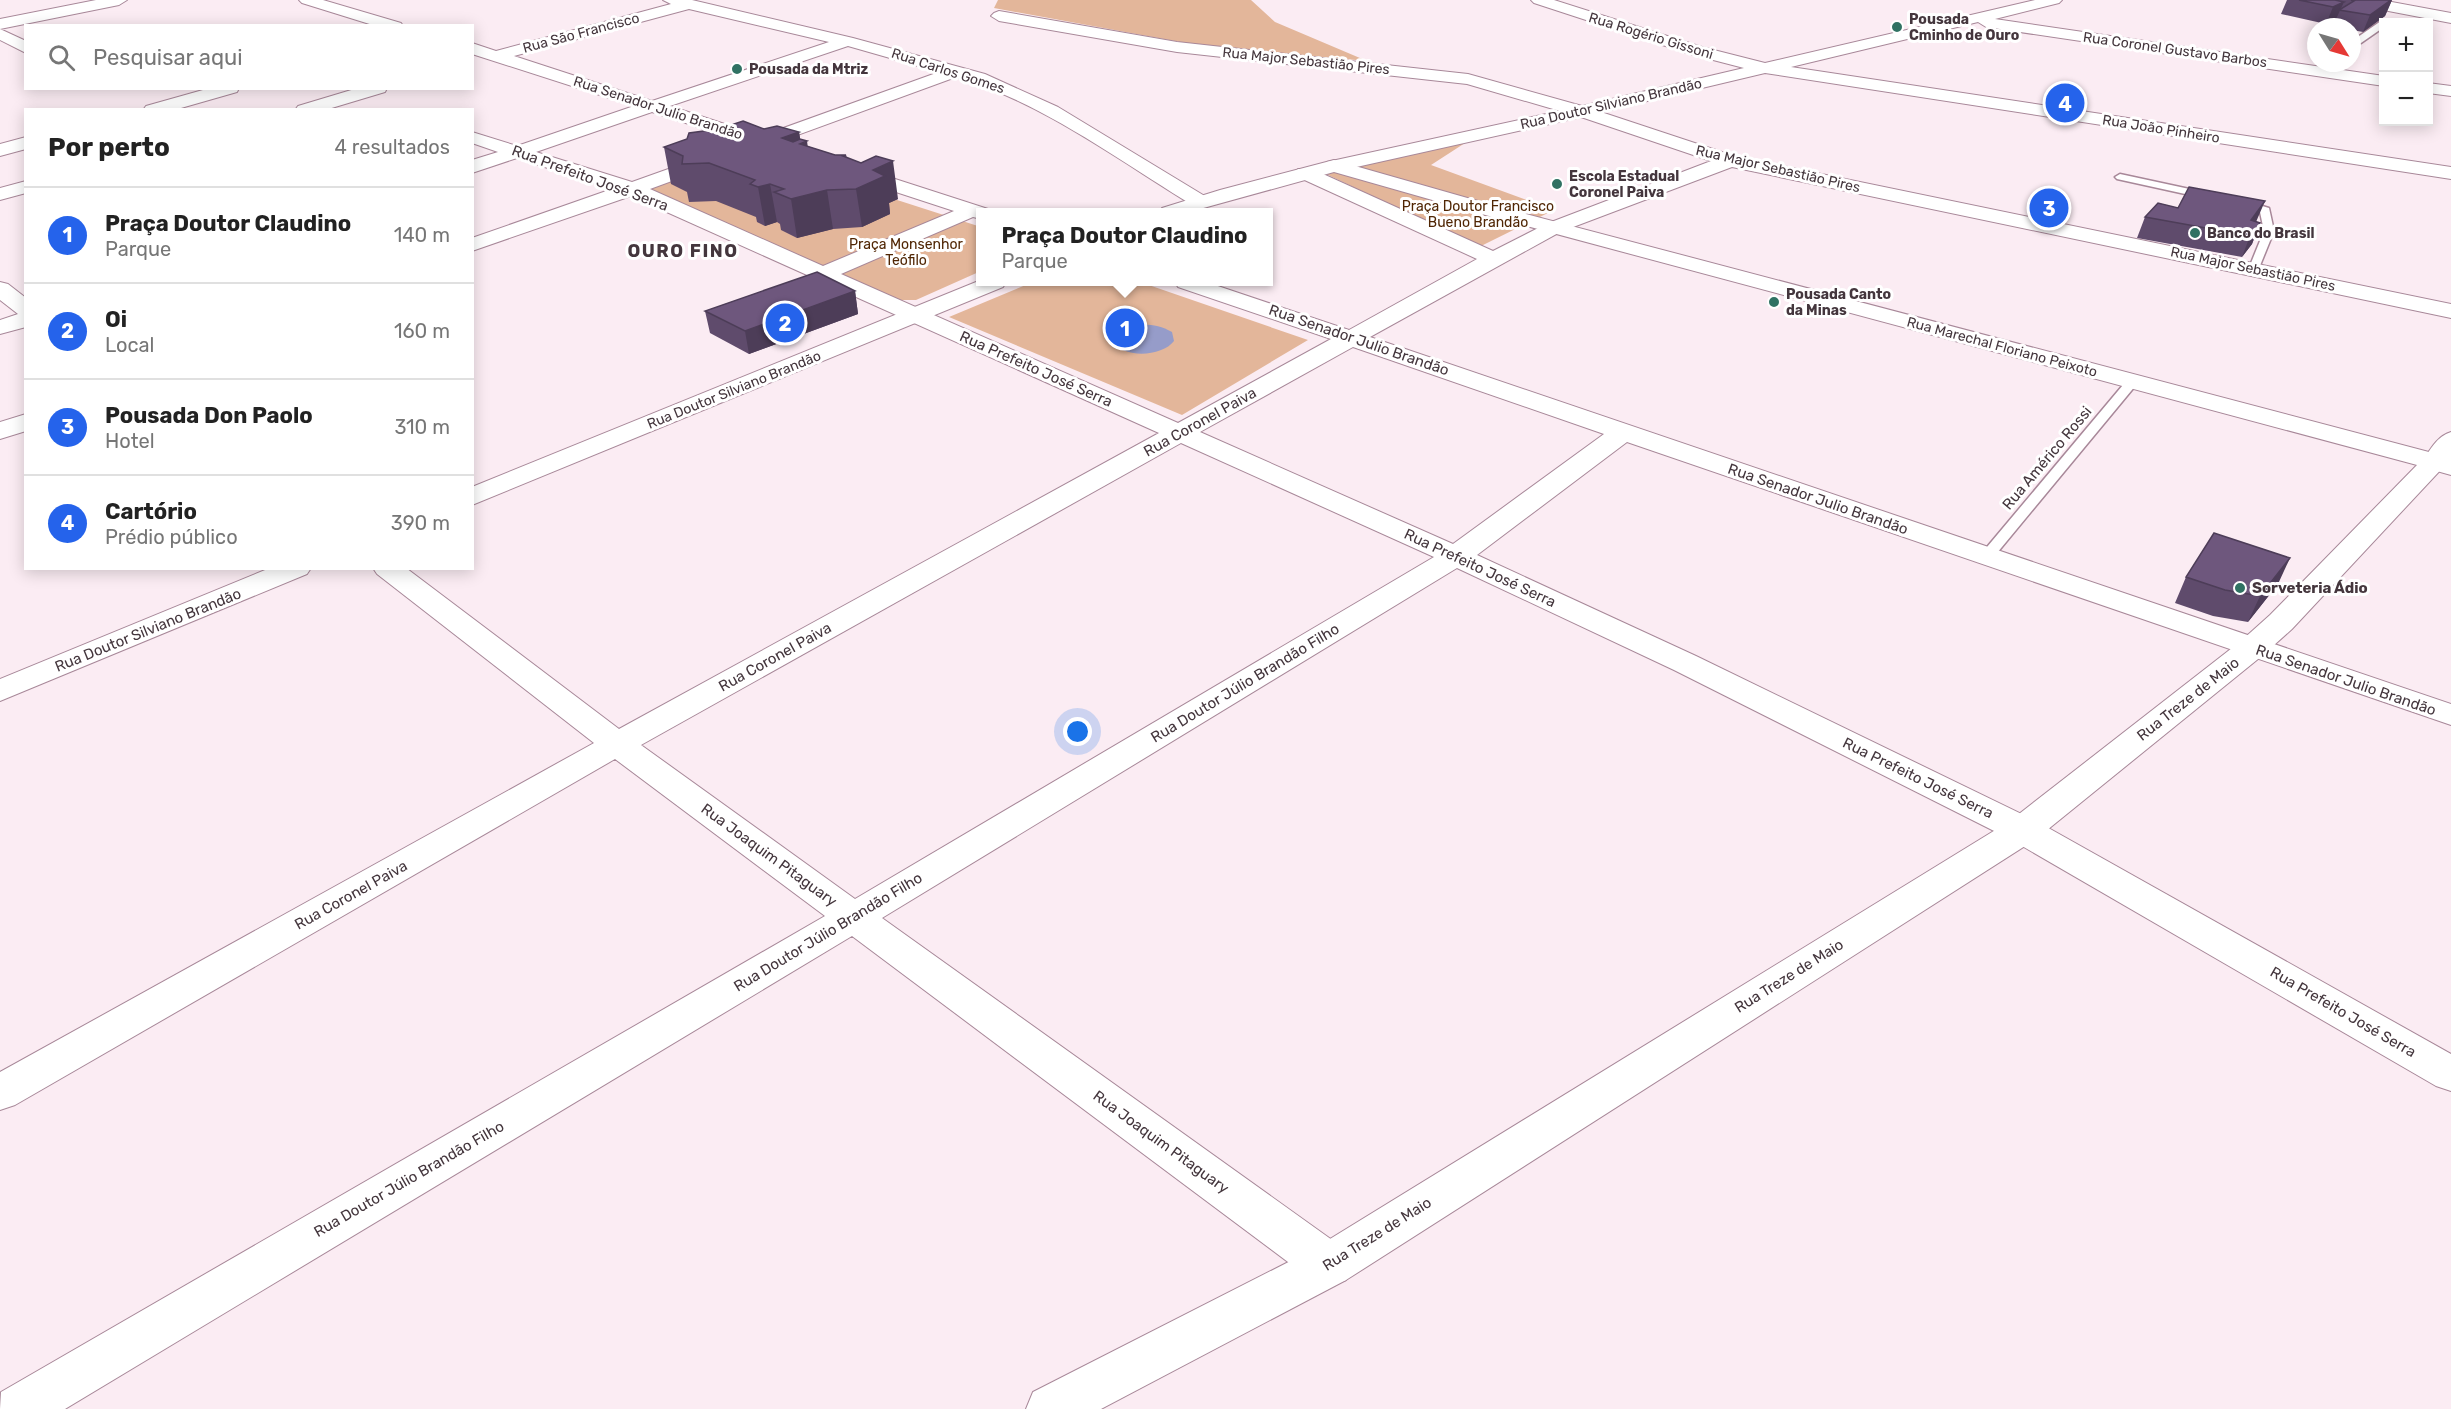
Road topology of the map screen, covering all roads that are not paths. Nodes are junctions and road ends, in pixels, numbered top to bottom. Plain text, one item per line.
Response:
1 (119, 0) edge
2 (307, 0) edge
3 (671, 0) edge
4 (1539, 0) edge
5 (2054, 0) edge
6 (2357, 0) edge
7 (690, 4) junction
8 (2397, 4) edge
9 (2451, 11) edge
10 (999, 16) dead end
11 (2387, 18) edge
12 (2451, 18) edge
13 (1966, 19) junction
14 (0, 24) edge
15 (388, 24) edge
16 (2379, 26) edge
17 (0, 34) edge
18 (2361, 39) edge
19 (847, 41) junction
20 (24, 47) edge
21 (474, 49) edge
22 (498, 55) junction
23 (474, 61) edge
24 (1765, 68) junction
25 (957, 70) junction
26 (2379, 80) edge
27 (2433, 89) edge
28 (224, 90) edge
29 (321, 90) edge
30 (373, 90) edge
31 (2451, 91) edge
32 (345, 98) junction
33 (373, 107) dead end
34 (651, 107) junction
35 (159, 108) edge
36 (311, 108) edge
37 (1581, 111) junction
38 (474, 138) edge
39 (762, 142) junction
40 (24, 144) edge
41 (0, 150) edge
42 (519, 152) junction
43 (796, 153) edge
44 (1730, 161) junction
45 (474, 166) edge
46 (1334, 166) junction
47 (840, 167) edge
48 (1305, 173) junction
49 (2451, 173) edge
50 (2120, 177) dead end
51 (24, 188) edge
52 (632, 189) junction
53 (0, 194) edge
54 (2214, 197) edge
55 (2225, 199) edge
56 (1202, 202) junction
57 (1184, 208) edge
58 (976, 212) edge
59 (976, 212) edge
60 (1553, 228) junction
61 (474, 243) edge
62 (1494, 259) junction
63 (2254, 268) junction
64 (822, 274) junction
65 (985, 286) edge
66 (1198, 286) edge
67 (0, 289) edge
68 (24, 307) edge
69 (2451, 311) edge
70 (916, 315) junction
71 (24, 320) edge
72 (0, 327) edge
73 (1353, 337) junction
74 (2132, 382) junction
75 (24, 423) edge
76 (0, 432) edge
77 (1181, 433) junction
78 (1622, 433) junction
79 (2446, 456) edge
80 (474, 495) edge
81 (1456, 556) junction
82 (1987, 556) junction
83 (292, 570) edge
84 (390, 570) edge
85 (2252, 648) junction
86 (0, 691) edge
87 (2451, 715) edge
88 (617, 744) junction
89 (2023, 830) junction
90 (854, 917) junction
91 (2451, 1074) edge
92 (0, 1093) edge
93 (1329, 1265) junction
94 (19, 1409) edge
95 (1051, 1409) edge

1 - 14 street
2 - 15 street
3 - 7 street, Rua Carlos Gomes
4 - 24 street, Rua Rogério Gissoni
5 - 13 street, Rua Doutor Silviano Brandão
6 - 8 street
7 - 19 street, Rua Carlos Gomes
7 - 22 street, Rua São Francisco
8 - 9 street
8 - 11 lane
8 - 12 street
10 - 37 street, Rua Major Sebastião Pires
13 - 24 street, Rua Doutor Silviano Brandão
13 - 26 street, Rua Coronel Gustavo Barbos
16 - 18 lane
17 - 20 street
19 - 25 street, Rua Carlos Gomes
19 - 34 street
21 - 22 street, Rua Senador Julio Brandão
22 - 23 street, Rua São Francisco
22 - 34 street, Rua Senador Julio Brandão
24 - 37 street, Rua Doutor Silviano Brandão
24 - 49 street, Rua João Pinheiro
25 - 39 street
25 - 56 street, Rua Carlos Gomes
27 - 31 street
28 - 35 street
29 - 32 street
30 - 32 street
32 - 33 street
32 - 36 street
34 - 39 street, Rua Senador Julio Brandão
34 - 42 street
37 - 44 street, Rua Major Sebastião Pires
37 - 46 street, Rua Doutor Silviano Brandão
38 - 42 street, Rua Prefeito José Serra
39 - 43 street, Rua Senador Julio Brandão
39 - 52 street
40 - 41 street
42 - 45 street
42 - 52 street, Rua Prefeito José Serra
44 - 60 street, Rua Coronel Paiva
44 - 63 street, Rua Major Sebastião Pires
46 - 48 street, Rua Doutor Silviano Brandão
46 - 60 street, Rua Marechal Floriano Peixoto
47 - 58 street
48 - 56 street, Rua Doutor Silviano Brandão
48 - 62 street
50 - 54 lane
51 - 53 street
52 - 61 street
52 - 64 street, Rua Prefeito José Serra
55 - 63 lane
56 - 57 street, Rua Doutor Silviano Brandão
59 - 64 street
60 - 62 street, Rua Coronel Paiva
60 - 74 street, Rua Marechal Floriano Peixoto
62 - 73 street, Rua Coronel Paiva
63 - 69 street, Rua Major Sebastião Pires
64 - 70 street, Rua Prefeito José Serra
65 - 70 street, Rua Doutor Silviano Brandão
66 - 73 street, Rua Senador Julio Brandão
67 - 68 street
70 - 77 street, Rua Prefeito José Serra
70 - 80 street, Rua Doutor Silviano Brandão
71 - 72 street
73 - 77 street, Rua Coronel Paiva
73 - 78 street, Rua Senador Julio Brandão
74 - 79 street, Rua Marechal Floriano Peixoto
74 - 82 lane, Rua Américo Rossi
75 - 76 street
77 - 81 street, Rua Prefeito José Serra
77 - 88 street, Rua Coronel Paiva
78 - 81 street, Rua Doutor Júlio Brandão Filho
78 - 82 street, Rua Senador Julio Brandão
79 - 85 street, Rua Treze de Maio
81 - 89 street, Rua Prefeito José Serra
81 - 90 street, Rua Doutor Júlio Brandão Filho
82 - 85 street, Rua Senador Julio Brandão
83 - 86 street, Rua Doutor Silviano Brandão
84 - 88 street, Rua Joaquim Pitaguary
85 - 87 street, Rua Senador Julio Brandão
85 - 89 street, Rua Treze de Maio
88 - 90 street, Rua Joaquim Pitaguary
88 - 92 street, Rua Coronel Paiva
89 - 91 street, Rua Prefeito José Serra
89 - 93 street, Rua Treze de Maio
90 - 93 street, Rua Joaquim Pitaguary
90 - 94 street, Rua Doutor Júlio Brandão Filho
93 - 95 street, Rua Treze de Maio

